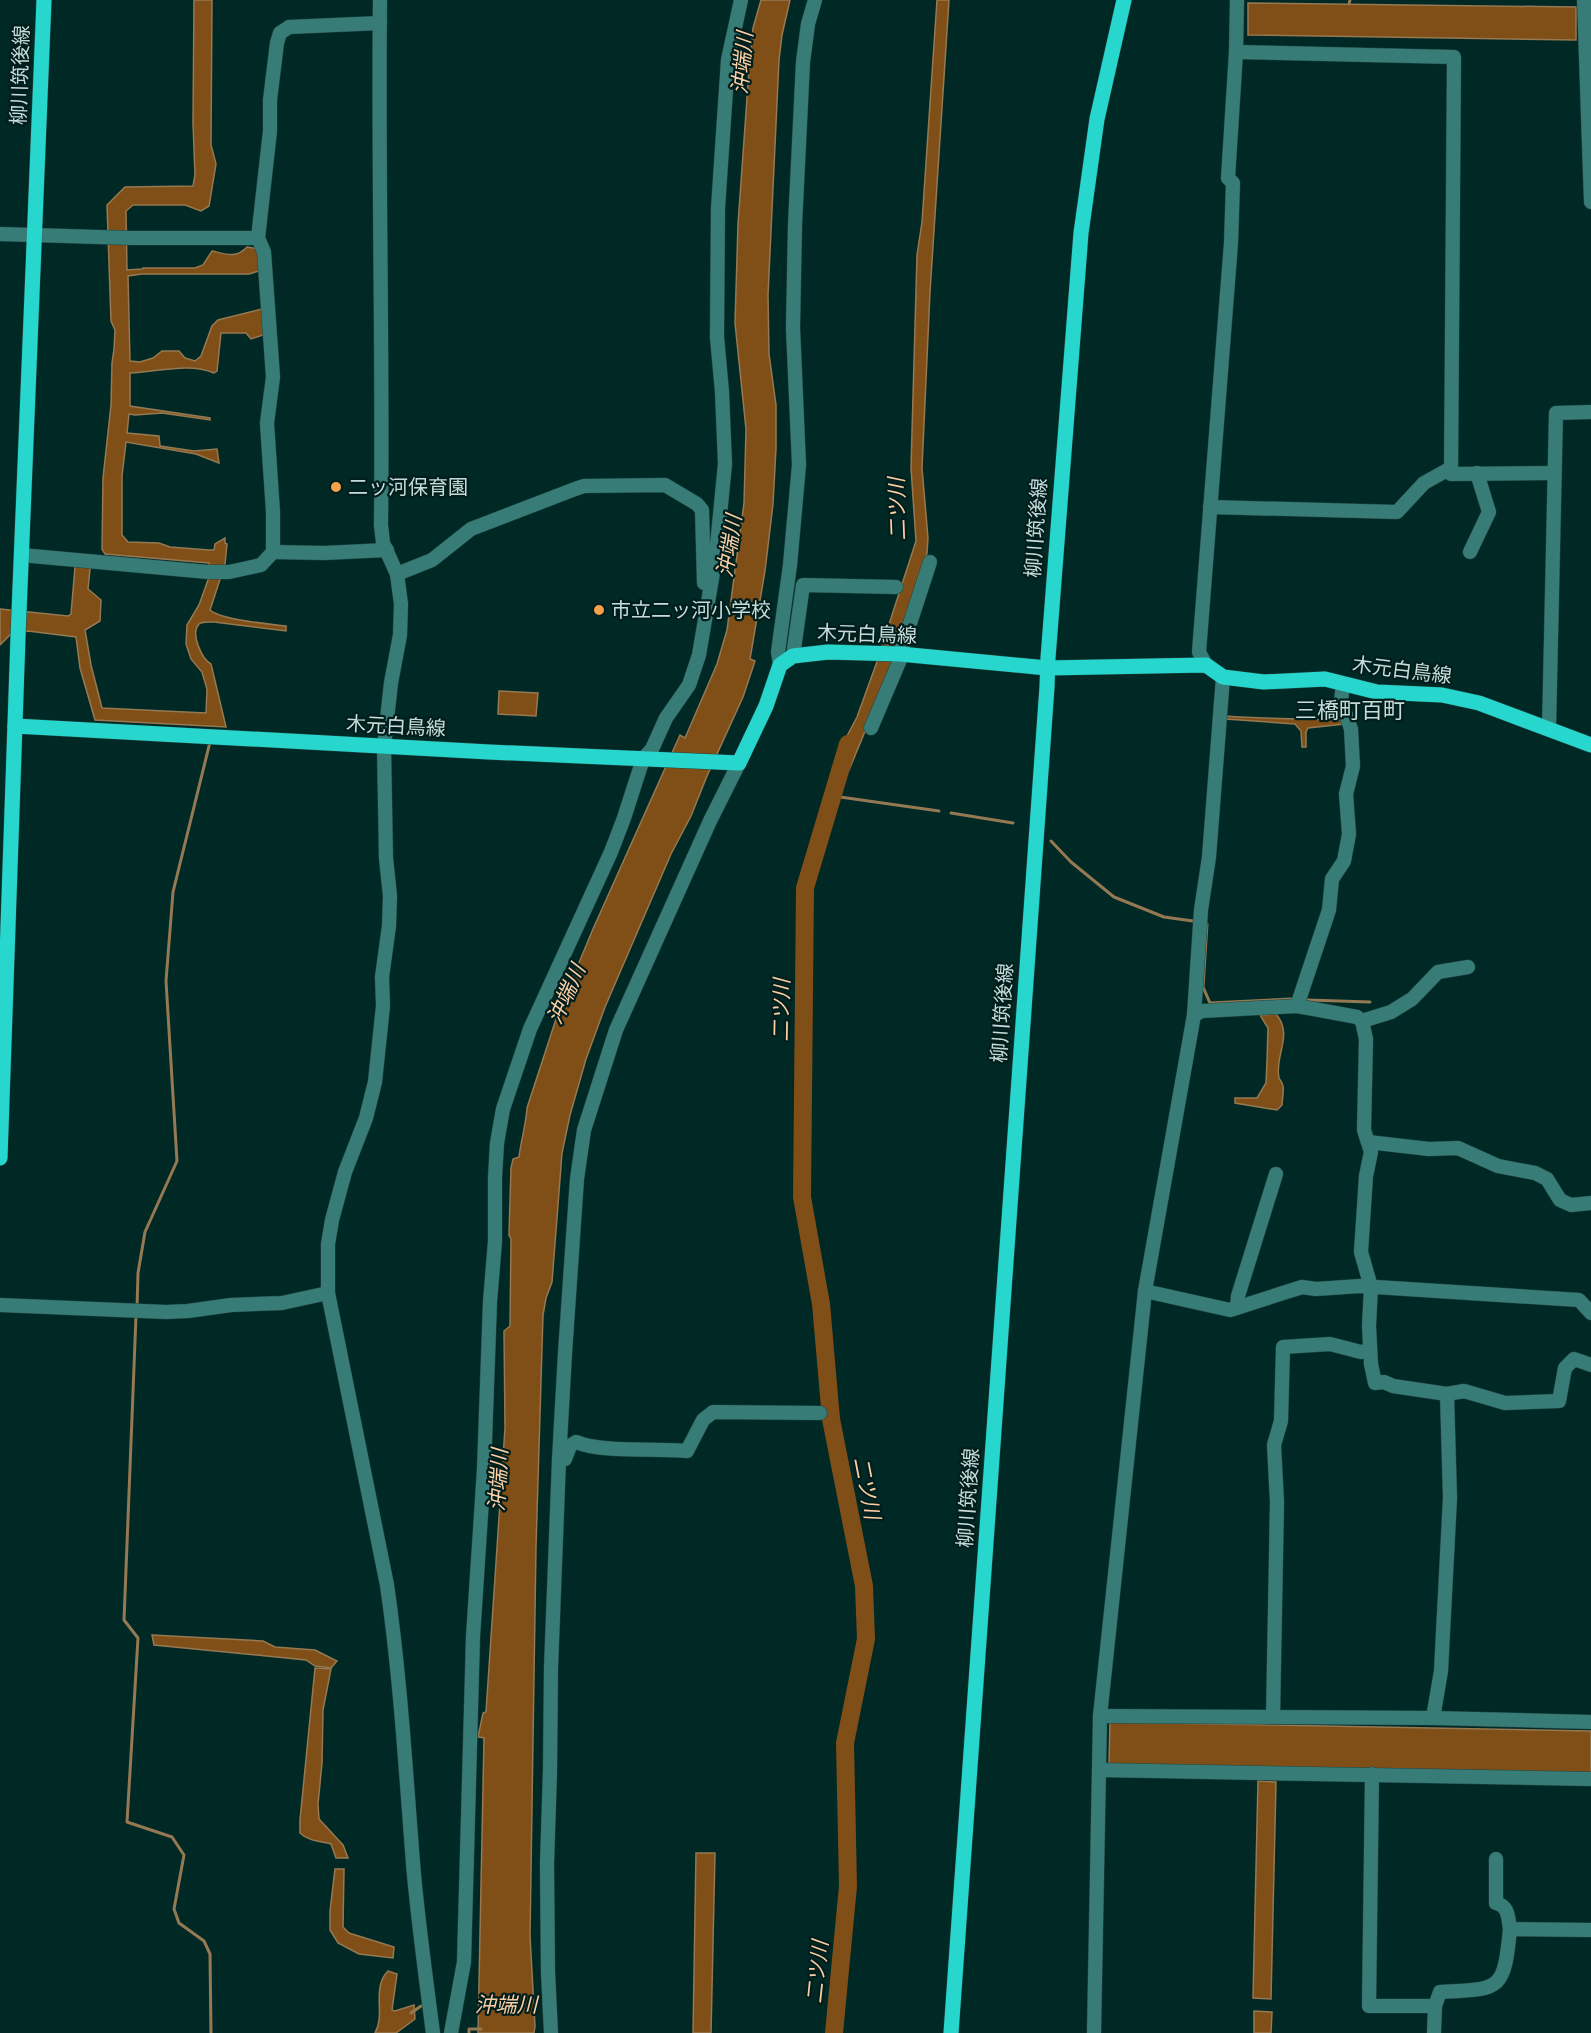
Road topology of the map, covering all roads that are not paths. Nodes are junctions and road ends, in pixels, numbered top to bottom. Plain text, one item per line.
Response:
1 (44, 0) edge
2 (380, 0) edge
3 (741, 0) edge
4 (815, 0) edge
5 (1124, 0) edge
6 (1237, 0) edge
7 (1584, 0) edge
8 (380, 23) junction
9 (1236, 52) junction
10 (1591, 202) edge
11 (0, 234) edge
12 (34, 235) junction
13 (258, 238) junction
14 (1591, 412) edge
15 (1451, 468) junction
16 (1477, 474) junction
17 (1554, 474) junction
18 (1210, 507) junction
19 (273, 552) junction
20 (1470, 552) dead end
21 (21, 555) junction
22 (930, 562) dead end
23 (393, 563) junction
24 (896, 587) dead end
25 (705, 617) junction
26 (901, 654) junction
27 (793, 656) junction
28 (780, 665) junction
29 (1206, 665) junction
30 (1047, 668) junction
31 (1223, 677) junction
32 (1343, 684) junction
33 (15, 726) junction
34 (871, 728) dead end
35 (1549, 729) junction
36 (1591, 745) edge
37 (384, 746) junction
38 (649, 759) junction
39 (734, 762) junction
40 (1468, 967) dead end
41 (1297, 1006) junction
42 (1194, 1015) junction
43 (1362, 1021) junction
44 (1368, 1142) junction
45 (1, 1147) edge
46 (0, 1158) edge
47 (1276, 1174) dead end
48 (1591, 1203) edge
49 (1371, 1287) junction
50 (1145, 1291) junction
51 (328, 1293) junction
52 (0, 1305) edge
53 (1237, 1308) junction
54 (1591, 1313) edge
55 (1370, 1350) junction
56 (1591, 1365) edge
57 (1447, 1394) junction
58 (820, 1413) dead end
59 (559, 1460) junction
60 (1100, 1716) junction
61 (1273, 1717) junction
62 (1433, 1718) junction
63 (1591, 1722) edge
64 (1099, 1770) junction
65 (1372, 1774) junction
66 (1591, 1779) edge
67 (1496, 1859) dead end
68 (1510, 1929) junction
69 (1591, 1930) edge
70 (1435, 2006) junction
71 (433, 2033) edge
72 (451, 2033) edge
73 (551, 2033) edge
74 (951, 2033) edge
75 (1094, 2033) edge
76 (1434, 2033) edge

1 - 12 main road, 柳川筑後線
2 - 8 street
3 - 25 street
4 - 28 street
5 - 30 main road, 柳川筑後線
6 - 9 street
7 - 10 street
8 - 13 street
8 - 23 street
9 - 15 street
9 - 18 street
11 - 12 street
12 - 13 street
12 - 21 main road, 柳川筑後線
13 - 19 street
14 - 17 street
15 - 16 street
15 - 18 street
16 - 17 street
16 - 20 street
17 - 35 street
18 - 29 street
19 - 21 street
19 - 23 street
21 - 33 main road, 柳川筑後線
22 - 26 street
23 - 25 street
23 - 37 street
24 - 27 street
25 - 38 street
26 - 27 main road, 木元白鳥線
26 - 30 main road, 木元白鳥線
26 - 34 street
27 - 28 main road, 木元白鳥線
28 - 39 main road
29 - 30 main road, 木元白鳥線
29 - 31 main road, 木元白鳥線
30 - 74 main road, 柳川筑後線
31 - 32 main road, 木元白鳥線
31 - 42 street
32 - 35 main road, 木元白鳥線
32 - 41 street
33 - 37 main road, 木元白鳥線
33 - 45 main road, 柳川筑後線
35 - 36 main road, 木元白鳥線
37 - 38 main road, 木元白鳥線
37 - 51 street
38 - 39 main road, 木元白鳥線
38 - 72 street
39 - 59 street
40 - 43 street
41 - 42 street
41 - 43 street
42 - 50 street
43 - 44 street
44 - 48 street
44 - 49 street
45 - 46 main road, 柳川筑後線
47 - 53 street
49 - 53 street
49 - 54 street
49 - 55 street
50 - 53 street
50 - 60 street
51 - 52 street
51 - 71 street
55 - 57 street
55 - 61 street
56 - 57 street
57 - 62 street
58 - 59 street
59 - 73 street
60 - 61 street
60 - 64 street
61 - 62 street
62 - 63 street
64 - 65 street
64 - 75 street
65 - 66 street
65 - 70 street
67 - 68 street
68 - 69 street
68 - 70 street
70 - 76 street

